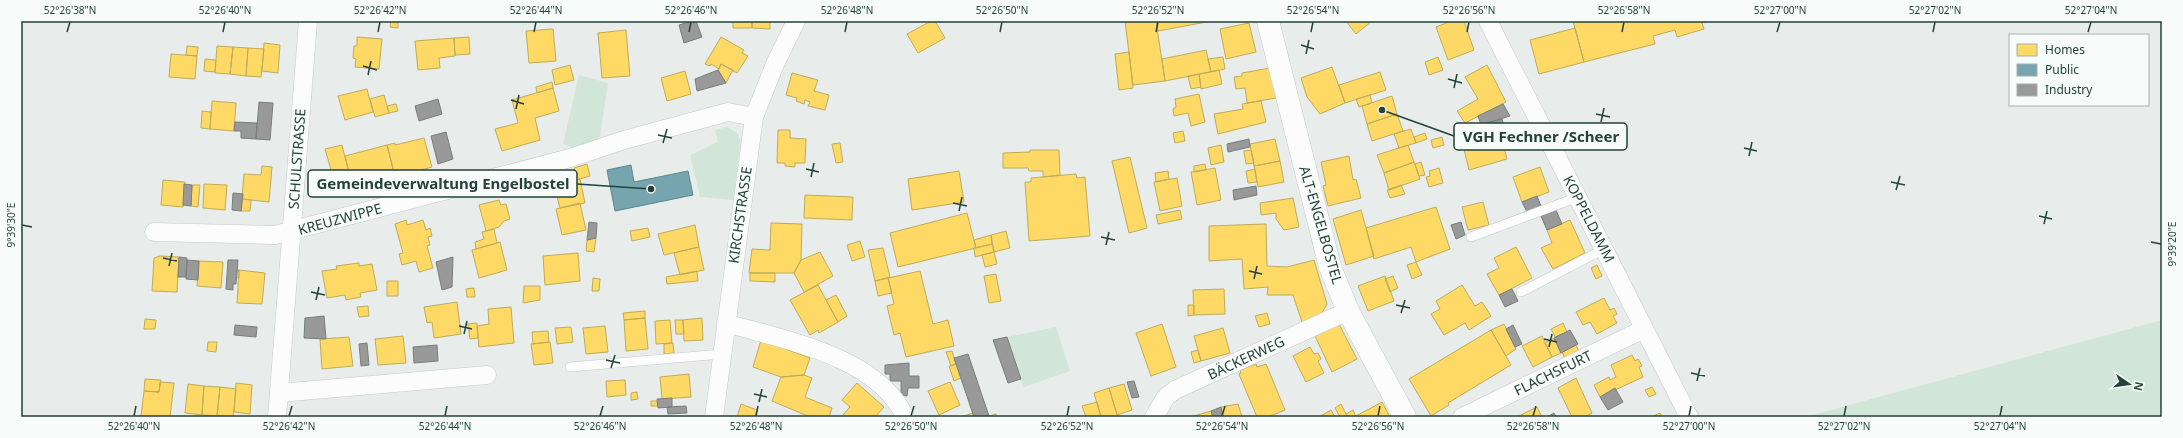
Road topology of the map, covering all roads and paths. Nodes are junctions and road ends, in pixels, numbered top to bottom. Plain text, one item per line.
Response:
1 (308, 21) edge
2 (796, 21) edge
3 (1268, 21) edge
4 (1488, 21) edge
5 (754, 117) junction
6 (1578, 197) junction
7 (292, 231) junction
8 (154, 232) dead end
9 (1472, 237) dead end
10 (1604, 249) junction
11 (1521, 292) dead end
12 (1348, 311) junction
13 (726, 323) junction
14 (1644, 329) junction
15 (722, 354) junction
16 (570, 368) dead end
17 (487, 375) dead end
18 (279, 393) junction
19 (277, 417) edge
20 (714, 417) edge
21 (905, 417) edge
22 (1154, 417) edge
23 (1405, 417) edge
24 (1462, 417) edge
25 (1689, 417) edge

1 - 7 street, SCHULSTRASSE
2 - 5 street, KIRCHSTRASSE
3 - 12 street, ALT-ENGELBOSTEL
4 - 6 street, KOPPELDAMM
5 - 7 street, KREUZWIPPE
5 - 13 street, KIRCHSTRASSE
6 - 9 lane
6 - 10 street, KOPPELDAMM
7 - 8 street, KREUZWIPPE
7 - 18 street, SCHULSTRASSE
10 - 11 lane
10 - 14 street, KOPPELDAMM
12 - 22 street, BÄCKERWEG
12 - 23 street, ALT-ENGELBOSTEL
13 - 15 street, KIRCHSTRASSE
13 - 21 street
14 - 24 street, FLACHSFURT
14 - 25 street, KOPPELDAMM
15 - 16 lane
15 - 20 street, KIRCHSTRASSE
17 - 18 street
18 - 19 street, SCHULSTRASSE

